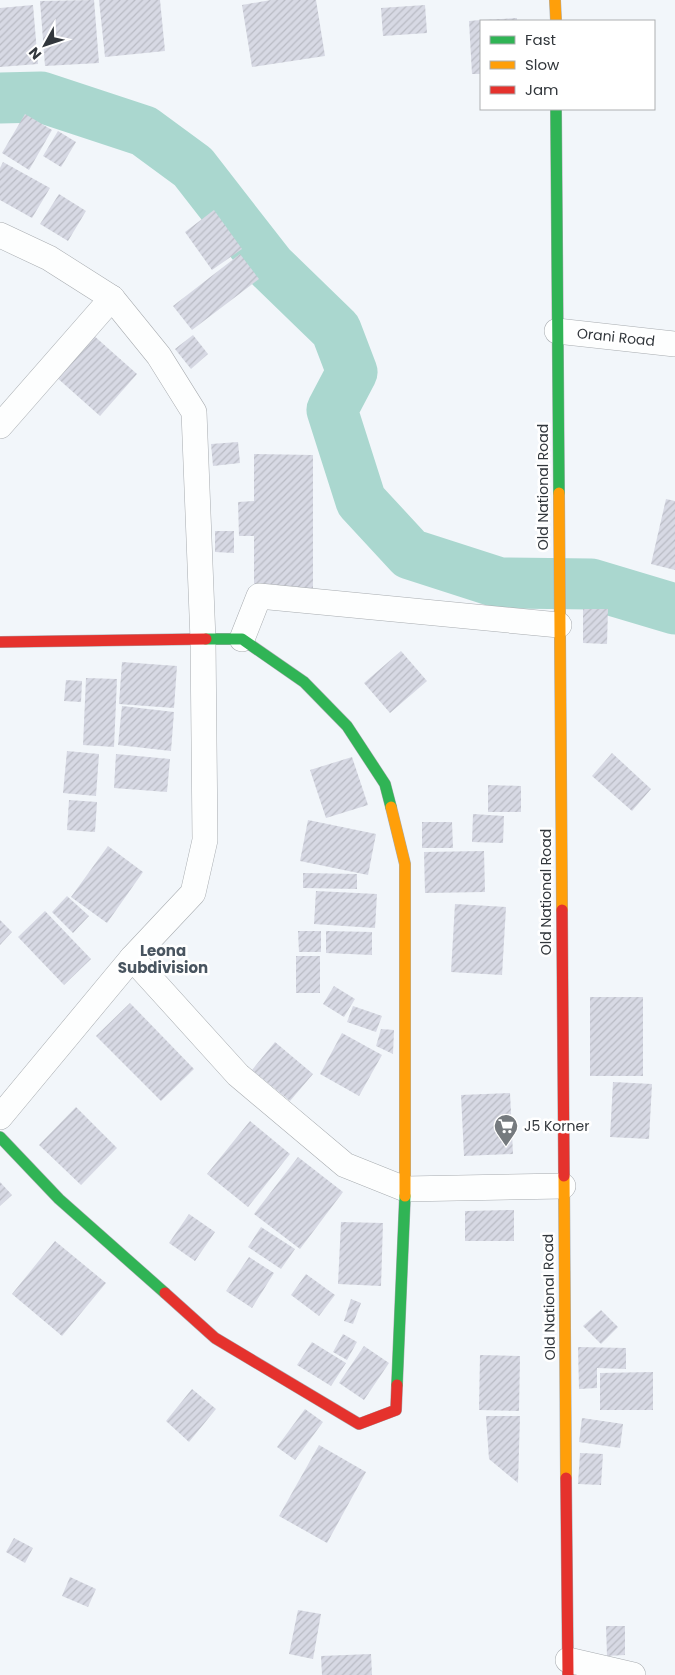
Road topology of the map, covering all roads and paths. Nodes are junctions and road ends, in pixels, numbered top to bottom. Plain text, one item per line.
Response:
1 (555, 0) edge
2 (556, 20) edge
3 (556, 110) edge
4 (0, 235) edge
5 (112, 298) junction
6 (557, 331) junction
7 (675, 344) edge
8 (0, 426) edge
9 (559, 620) junction
10 (242, 639) junction
11 (203, 640) junction
12 (0, 642) edge
13 (132, 958) junction
14 (0, 1116) edge
15 (0, 1137) edge
16 (563, 1186) junction
17 (405, 1189) junction
18 (568, 1667) edge
19 (633, 1675) edge

1 - 2 main road
3 - 6 main road, Old National Road
4 - 5 street
5 - 8 street
5 - 11 street
6 - 7 street, Orani Road
6 - 9 main road, Old National Road
9 - 10 street
9 - 16 main road, Old National Road
10 - 11 main road
10 - 17 main road
11 - 12 main road
11 - 13 street
13 - 14 street
13 - 17 street
15 - 17 main road
16 - 17 street
16 - 18 main road, Old National Road
18 - 19 street

